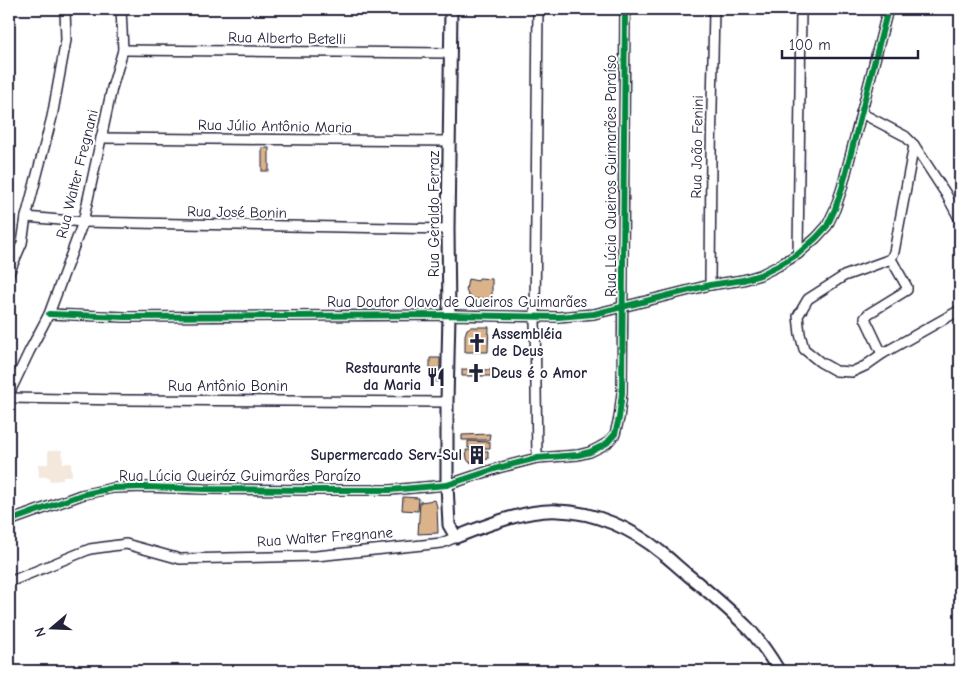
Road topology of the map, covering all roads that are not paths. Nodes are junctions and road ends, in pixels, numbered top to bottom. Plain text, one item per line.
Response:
1 (65, 9) edge
2 (121, 9) edge
3 (451, 9) edge
4 (538, 9) edge
5 (625, 9) edge
6 (714, 9) edge
7 (801, 9) edge
8 (888, 9) edge
9 (123, 50) junction
10 (450, 53) junction
11 (861, 113) junction
12 (101, 138) junction
13 (449, 141) junction
14 (914, 145) junction
15 (26, 217) junction
16 (960, 220) edge
17 (83, 222) junction
18 (448, 230) junction
19 (798, 254) junction
20 (891, 259) junction
21 (9, 273) edge
22 (710, 285) junction
23 (623, 307) junction
24 (960, 310) edge
25 (49, 314) junction
26 (449, 315) junction
27 (535, 317) junction
28 (882, 354) junction
29 (9, 394) edge
30 (9, 398) edge
31 (447, 402) junction
32 (537, 458) junction
33 (447, 485) junction
34 (9, 521) edge
35 (456, 537) junction
36 (9, 582) edge
37 (779, 671) edge

1 - 15 street
2 - 9 street, Rua Walter Fregnani
3 - 10 street, Rua Geraldo Ferraz
4 - 27 street
5 - 23 street, Rua Lúcia Queiros Guimarães Paraíso
6 - 22 street, Rua João Fenini
7 - 19 street
8 - 11 street, Rua Doutor Olavo de Queiros Guimarães
9 - 10 street, Rua Alberto Betelli
9 - 12 street, Rua Walter Fregnani
10 - 13 street, Rua Geraldo Ferraz
11 - 14 street
11 - 19 street, Rua Doutor Olavo de Queiros Guimarães
12 - 13 street, Rua Júlio Antônio Maria
12 - 17 street, Rua Walter Fregnani
13 - 18 street, Rua Geraldo Ferraz
14 - 16 street
14 - 20 street
15 - 17 street, Rua José Bonin
15 - 21 street
17 - 18 street, Rua José Bonin
17 - 25 street, Rua Walter Fregnani
18 - 26 street, Rua Geraldo Ferraz
19 - 22 street, Rua Doutor Olavo de Queiros Guimarães
20 - 28 street
20 - 28 street
22 - 23 street, Rua Doutor Olavo de Queiros Guimarães
23 - 27 street, Rua Doutor Olavo de Queiros Guimarães
23 - 32 street, Rua Lúcia Queiros Guimarães Paraíso
24 - 28 street
25 - 26 street, Rua Doutor Olavo de Queiros Guimarães
25 - 29 street, Rua Walter Fregnani
26 - 27 street, Rua Doutor Olavo de Queiros Guimarães
26 - 31 street, Rua Geraldo Ferraz
27 - 32 street
30 - 31 street, Rua Antônio Bonin
31 - 33 street, Rua Geraldo Ferraz
32 - 33 street, Rua Lúcia Queiros Guimarães Paraíso
33 - 34 street, Rua Lúcia Queiróz Guimarães Paraízo
33 - 35 street, Rua Geraldo Ferraz
35 - 36 street, Rua Walter Fregnane
35 - 37 street, Rua Walter Fregnane

